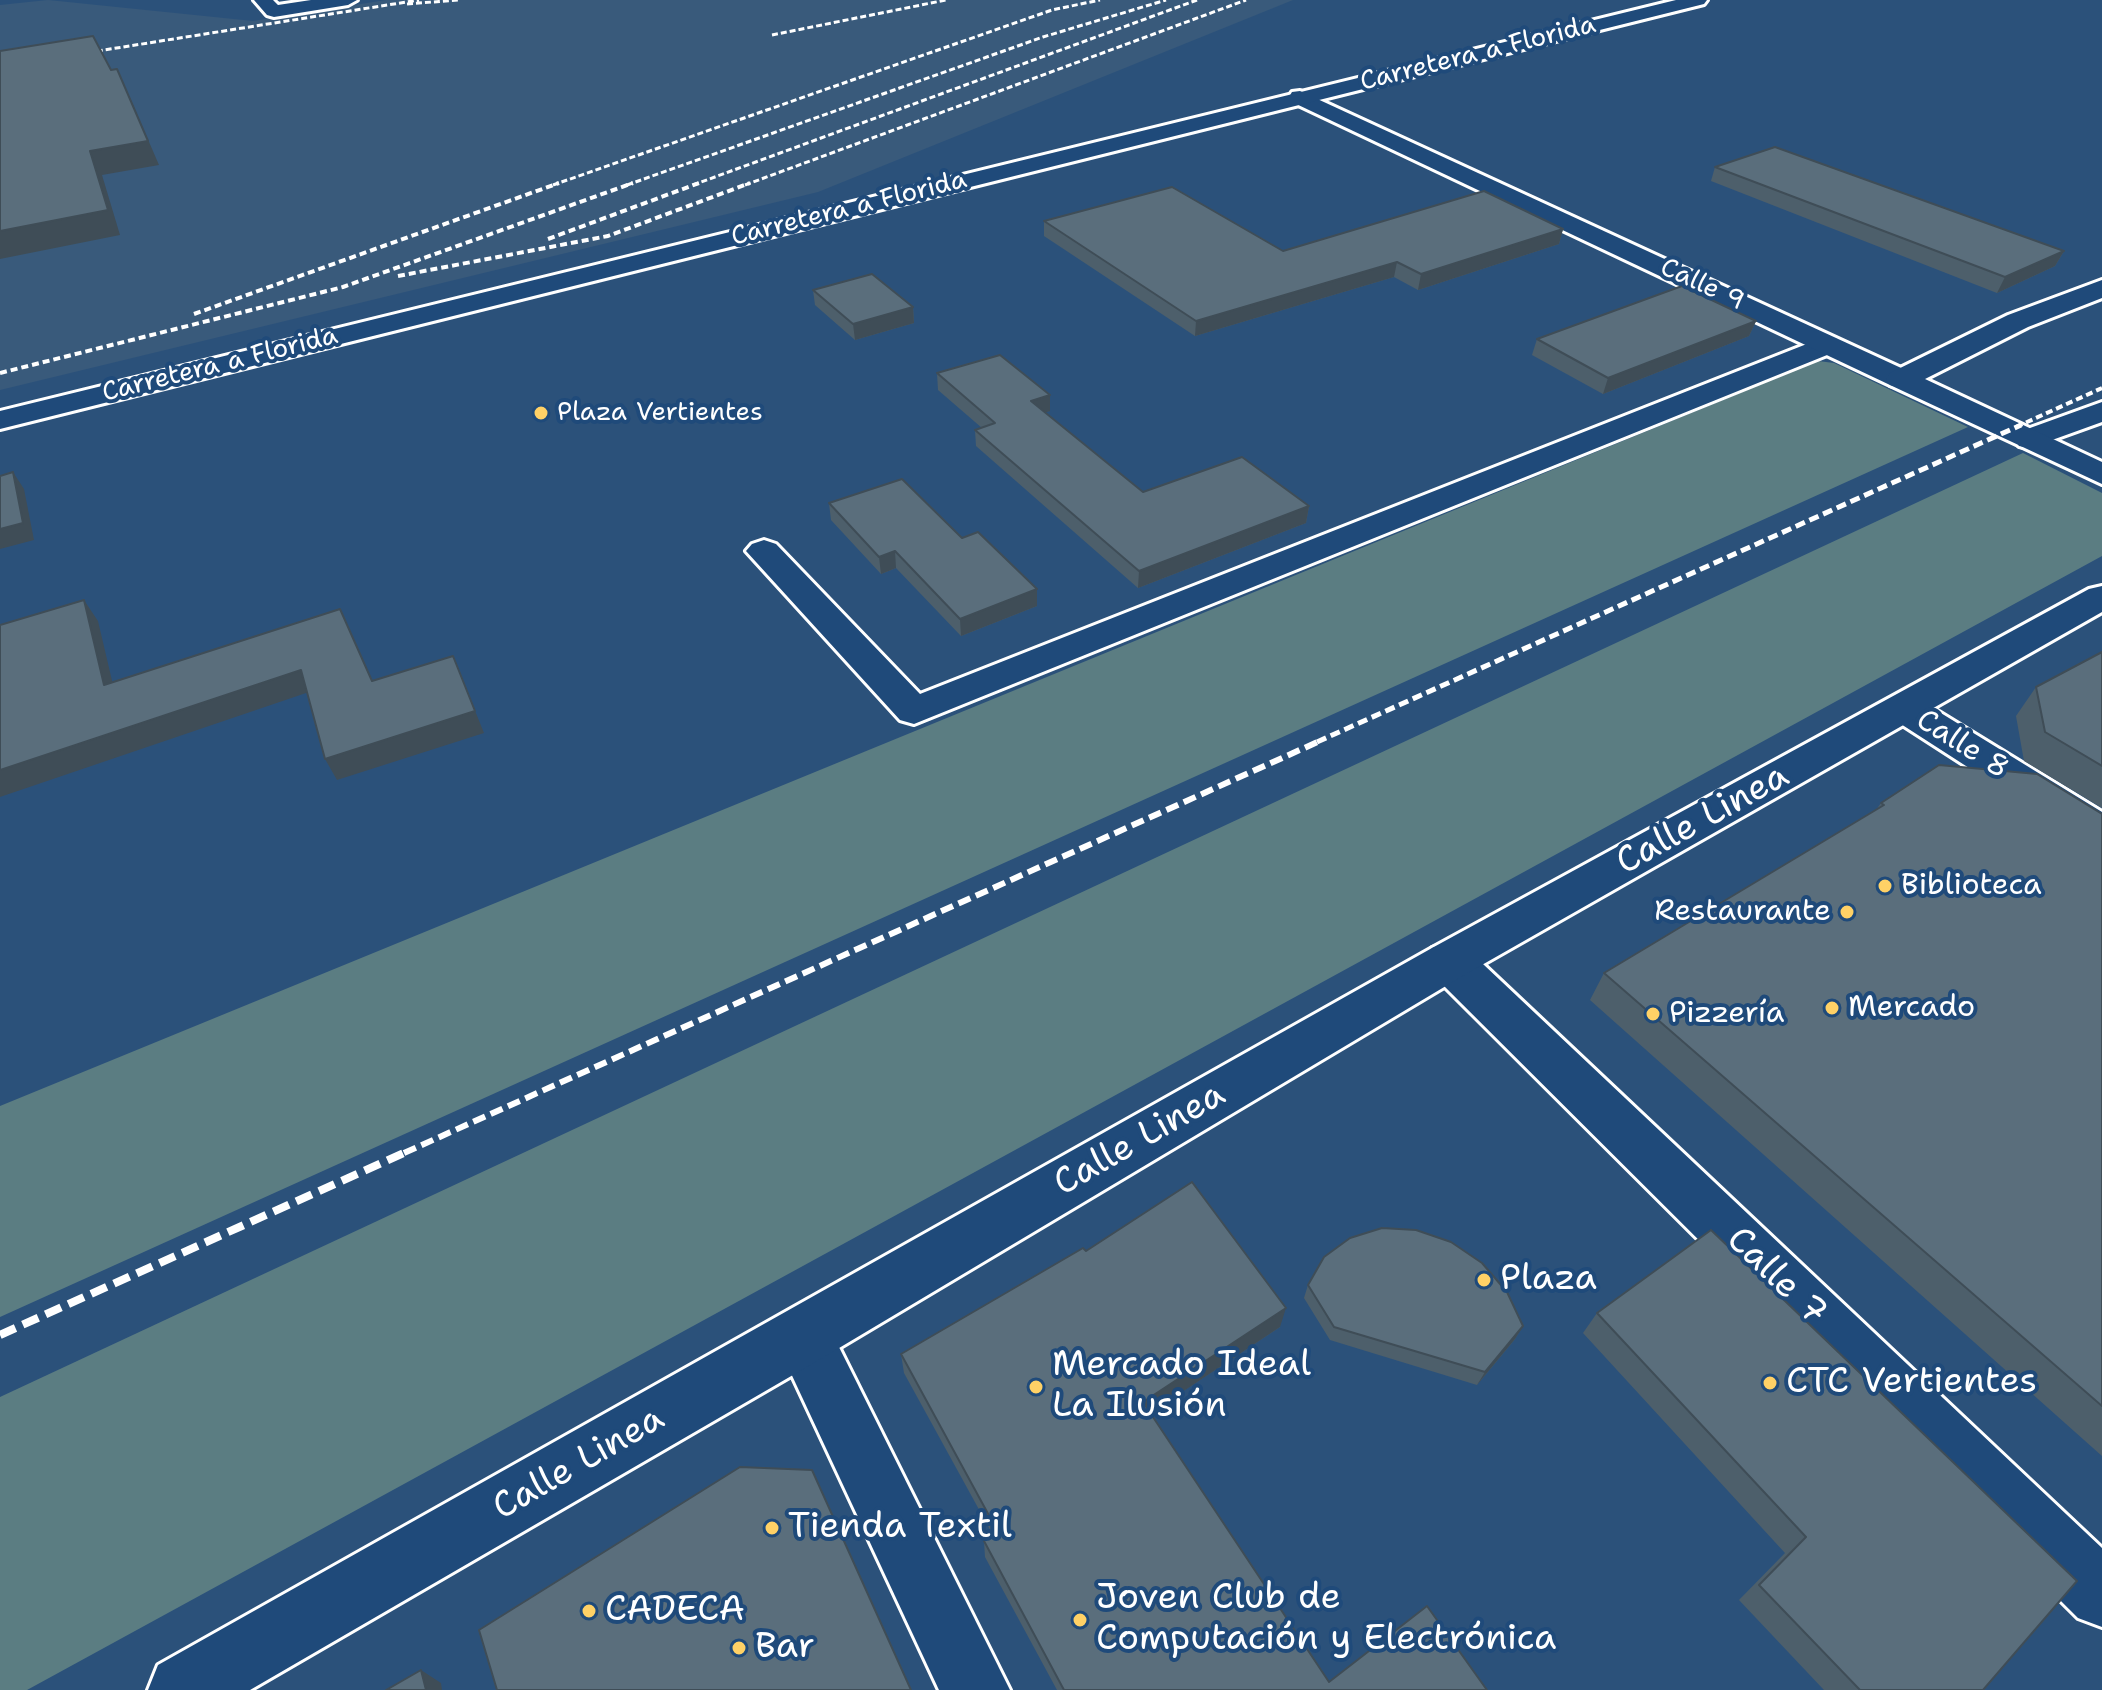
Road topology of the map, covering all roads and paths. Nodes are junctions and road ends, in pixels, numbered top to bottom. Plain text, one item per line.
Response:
1 (348, 0) edge
2 (1698, 0) edge
3 (268, 6) edge
4 (1300, 97) junction
5 (2102, 288) edge
6 (2018, 321) junction
7 (1827, 345) junction
8 (1901, 379) junction
9 (2102, 411) edge
10 (0, 420) edge
11 (2020, 434) junction
12 (2102, 474) edge
13 (764, 551) dead end
14 (2102, 597) edge
15 (1904, 708) junction
16 (2102, 833) edge
17 (1449, 961) junction
18 (803, 1337) junction
19 (2102, 1594) edge
20 (183, 1690) edge
21 (975, 1690) edge

1 - 3 main road
2 - 4 main road, Carretera a Florida
4 - 7 main road, Calle 9
4 - 10 main road, Carretera a Florida
5 - 6 main road
6 - 8 main road
6 - 11 main road
7 - 8 main road, Calle 9
7 - 13 main road
8 - 11 main road, Calle 9
9 - 11 main road
11 - 12 main road, Calle 9
14 - 15 main road, Calle Linea
15 - 16 main road, Calle 8
15 - 17 main road, Calle Linea
17 - 18 main road, Calle Linea
17 - 19 main road, Calle 7
18 - 20 main road, Calle Linea
18 - 21 main road

